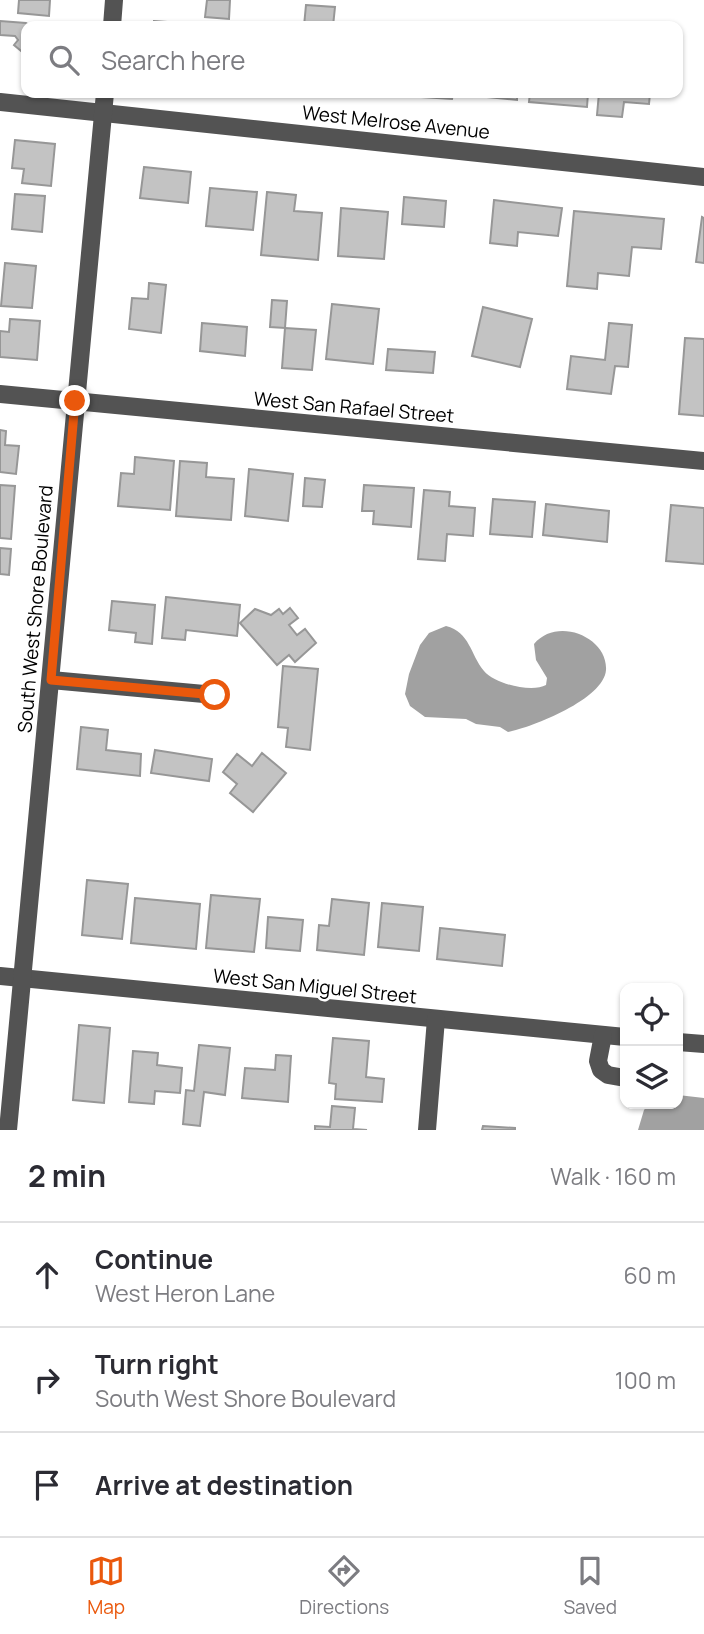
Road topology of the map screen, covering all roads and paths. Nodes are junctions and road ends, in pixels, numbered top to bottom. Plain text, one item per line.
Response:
1 (114, 0) edge
2 (112, 21) edge
3 (104, 98) edge
4 (0, 102) edge
5 (103, 112) junction
6 (704, 177) edge
7 (0, 394) edge
8 (75, 401) junction
9 (704, 461) edge
10 (51, 680) junction
11 (215, 695) dead end
12 (0, 976) edge
13 (22, 978) junction
14 (436, 1019) junction
15 (603, 1035) junction
16 (620, 1037) edge
17 (683, 1042) edge
18 (704, 1044) edge
19 (620, 1077) edge
20 (8, 1130) edge
21 (427, 1130) edge

1 - 2 street
3 - 5 street, South West Shore Boulevard
4 - 5 street, West Melrose Avenue
5 - 6 street, West Melrose Avenue
5 - 8 street, South West Shore Boulevard
7 - 8 street, West San Rafael Street
8 - 9 street, West San Rafael Street
8 - 10 street, South West Shore Boulevard
10 - 11 street
10 - 13 street, South West Shore Boulevard
12 - 13 street, West San Miguel Street
13 - 14 street, West San Miguel Street
13 - 20 street, South West Shore Boulevard
14 - 15 street, West San Miguel Street
14 - 21 street
15 - 16 street, West San Miguel Street
15 - 19 street
17 - 18 street

